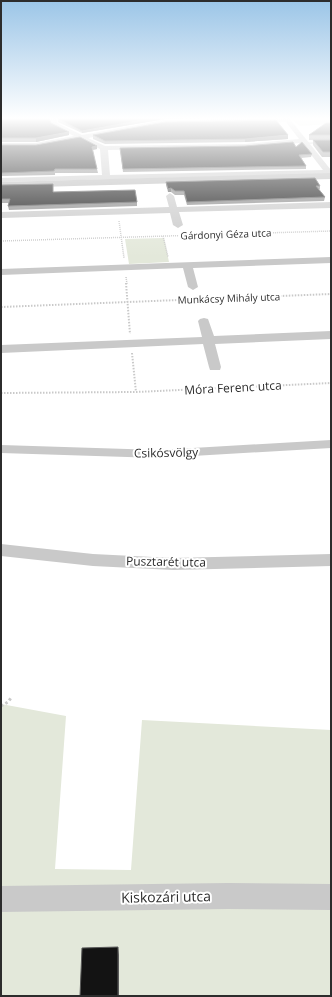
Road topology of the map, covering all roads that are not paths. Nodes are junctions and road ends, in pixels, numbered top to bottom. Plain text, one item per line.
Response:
1 (105, 165) edge
2 (323, 165) edge
3 (330, 173) edge
4 (106, 177) junction
5 (1, 180) edge
6 (1, 185) edge
7 (170, 196) dead end
8 (331, 205) edge
9 (174, 210) junction
10 (1, 215) edge
11 (178, 225) dead end
12 (226, 250) dead end
13 (331, 260) edge
14 (232, 264) junction
15 (187, 265) junction
16 (1, 272) edge
17 (192, 286) dead end
18 (204, 321) dead end
19 (331, 335) edge
20 (209, 340) junction
21 (1, 348) edge
22 (215, 367) dead end
23 (331, 444) edge
24 (1, 449) edge
25 (1, 550) edge
26 (331, 560) edge
27 (331, 897) edge
28 (1, 899) edge

1 - 4 street
2 - 3 street
3 - 4 street
3 - 6 main road
4 - 5 street
7 - 9 street, Gárdonyi Géza utca
8 - 9 street
9 - 10 street
9 - 11 street, Gárdonyi Géza utca
12 - 14 street, Gárdonyi Géza utca
13 - 14 street
14 - 15 street
15 - 16 street
15 - 17 street, Munkácsy Mihály utca
18 - 20 street, Munkácsy Mihály utca
19 - 20 street
20 - 21 street
20 - 22 street, Móra Ferenc utca
23 - 24 street, Csikósvölgy
25 - 26 street, Pusztarét utca
27 - 28 street, Kiskozári utca

